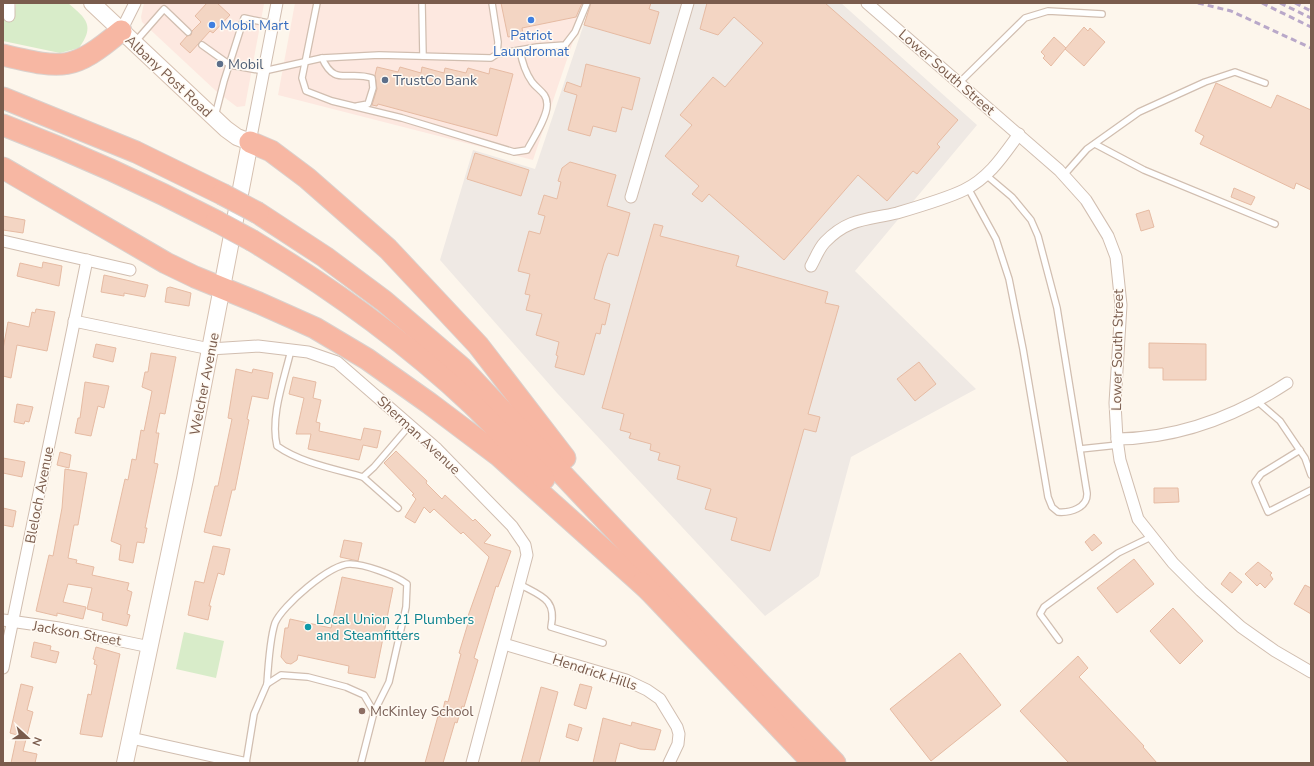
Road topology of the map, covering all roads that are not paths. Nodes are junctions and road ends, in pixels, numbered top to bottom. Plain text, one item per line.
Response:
1 (10, 3) edge
2 (92, 3) edge
3 (135, 3) edge
4 (163, 3) edge
5 (276, 3) edge
6 (317, 3) edge
7 (422, 3) edge
8 (492, 3) edge
9 (587, 3) edge
10 (688, 3) edge
11 (867, 3) edge
12 (164, 9) junction
13 (1102, 14) dead end
14 (9, 16) dead end
15 (273, 24) junction
16 (188, 32) dead end
17 (128, 37) junction
18 (202, 45) dead end
19 (520, 50) junction
20 (497, 54) junction
21 (3, 55) edge
22 (422, 56) junction
23 (322, 58) junction
24 (305, 61) junction
25 (230, 65) junction
26 (264, 71) junction
27 (959, 83) junction
28 (1265, 83) dead end
29 (3, 98) edge
30 (352, 106) junction
31 (215, 119) junction
32 (3, 125) edge
33 (1019, 134) junction
34 (250, 142) junction
35 (1095, 144) junction
36 (3, 168) edge
37 (986, 175) junction
38 (1064, 175) junction
39 (968, 188) junction
40 (631, 197) dead end
41 (1275, 224) dead end
42 (3, 241) edge
43 (87, 260) junction
44 (811, 266) dead end
45 (130, 270) dead end
46 (223, 289) junction
47 (74, 321) junction
48 (210, 349) junction
49 (291, 350) junction
50 (1287, 383) dead end
51 (1257, 401) junction
52 (410, 425) junction
53 (1118, 442) junction
54 (1080, 449) junction
55 (1300, 450) junction
56 (1311, 475) edge
57 (363, 477) junction
58 (1311, 490) edge
59 (398, 508) dead end
60 (1151, 537) junction
61 (519, 584) junction
62 (658, 588) junction
63 (8, 621) edge
64 (1059, 640) dead end
65 (603, 643) dead end
66 (504, 644) junction
67 (150, 647) junction
68 (3, 668) edge
69 (1311, 672) edge
70 (267, 684) junction
71 (374, 712) junction
72 (131, 738) junction
73 (126, 763) edge
74 (245, 763) edge
75 (360, 763) edge
76 (472, 763) edge
77 (669, 763) edge
78 (813, 763) edge
79 (835, 763) edge

1 - 14 street
2 - 17 street, Albany Post Road
3 - 17 street
4 - 12 lane
5 - 15 street, Welcher Avenue
6 - 24 lane
7 - 22 lane
8 - 20 lane
9 - 19 lane
10 - 40 street
11 - 27 street, Lower South Street
12 - 16 lane
12 - 17 lane
13 - 27 lane
15 - 25 lane
15 - 26 street, Welcher Avenue
17 - 21 highway
17 - 31 street, Albany Post Road
18 - 25 lane
19 - 20 lane
19 - 30 lane
20 - 22 lane
22 - 23 lane
23 - 24 lane
23 - 30 lane
24 - 26 lane
24 - 30 lane
25 - 26 lane
25 - 31 lane
26 - 34 street, Welcher Avenue
27 - 33 street, Lower South Street
28 - 35 lane
29 - 62 highway, bridge
31 - 34 street, Albany Post Road
32 - 62 highway, bridge
33 - 37 street
33 - 38 street, Lower South Street
34 - 46 street, Welcher Avenue
34 - 62 highway
35 - 38 lane
35 - 41 lane
36 - 46 highway
37 - 39 street
37 - 54 lane
38 - 53 street, Lower South Street
39 - 44 street
39 - 54 lane
42 - 43 street
43 - 45 street
43 - 47 street, Bleloch Avenue
46 - 48 street, Welcher Avenue
46 - 62 highway
47 - 48 street, Sherman Avenue
47 - 63 street, Bleloch Avenue
48 - 49 street, Sherman Avenue
48 - 67 street, Welcher Avenue
49 - 52 street, Sherman Avenue
49 - 57 lane
50 - 51 street
51 - 53 street
51 - 55 lane
52 - 57 lane
52 - 61 street, Sherman Avenue
53 - 54 lane
53 - 60 street, Lower South Street
55 - 56 lane
55 - 58 lane
57 - 59 lane
60 - 64 lane
60 - 69 street, Lower South Street
61 - 65 lane
61 - 66 street, Sherman Avenue
62 - 78 highway
62 - 79 highway
63 - 67 street, Jackson Street
63 - 68 street, Bleloch Avenue
66 - 76 street, Sherman Avenue
66 - 77 street, Hendrick Hills
67 - 72 street, Welcher Avenue
70 - 71 lane
70 - 71 lane
70 - 74 lane
71 - 75 lane
72 - 73 street, Welcher Avenue
72 - 74 street

